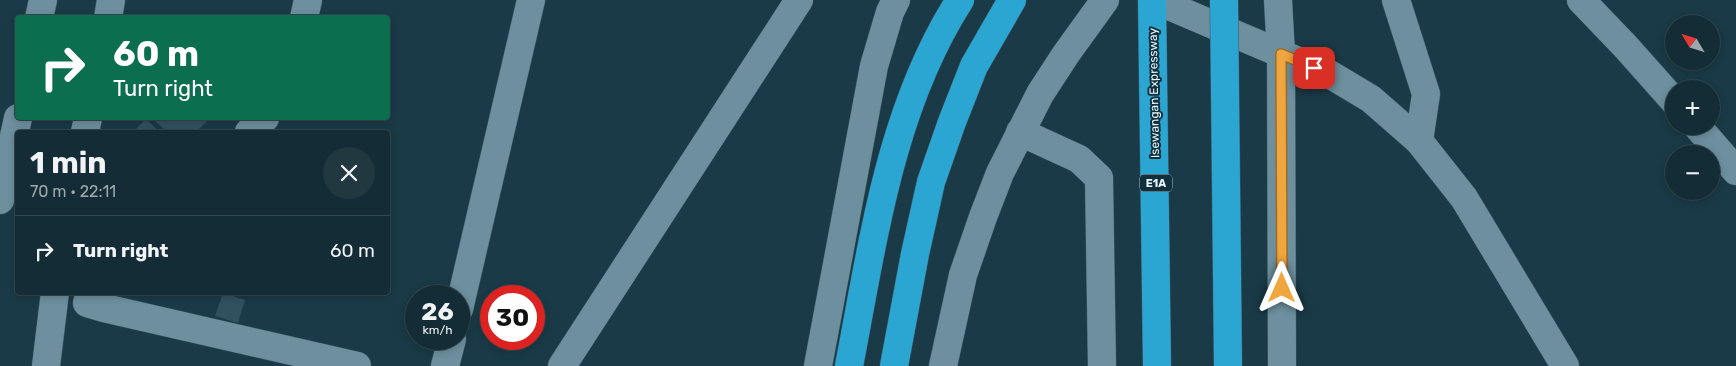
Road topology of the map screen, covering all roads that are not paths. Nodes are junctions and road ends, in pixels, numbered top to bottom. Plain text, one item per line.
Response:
1 (43, 0) edge
2 (111, 0) edge
3 (308, 0) edge
4 (531, 0) edge
5 (799, 0) edge
6 (896, 0) edge
7 (960, 0) edge
8 (1012, 0) edge
9 (1106, 0) edge
10 (1154, 0) edge
11 (1224, 0) edge
12 (1278, 0) edge
13 (1396, 0) edge
14 (1581, 0) edge
15 (40, 15) edge
16 (108, 15) edge
17 (305, 15) edge
18 (1281, 54) junction
19 (1665, 91) edge
20 (263, 120) edge
21 (251, 130) edge
22 (1020, 132) junction
23 (1704, 135) edge
24 (1420, 141) junction
25 (15, 146) edge
26 (1736, 171) edge
27 (12, 175) edge
28 (0, 200) edge
29 (465, 285) edge
30 (55, 295) edge
31 (89, 295) edge
32 (449, 350) edge
33 (46, 366) edge
34 (357, 366) edge
35 (445, 366) edge
36 (562, 366) edge
37 (818, 366) edge
38 (849, 366) edge
39 (894, 366) edge
40 (943, 366) edge
41 (1102, 366) edge
42 (1157, 366) edge
43 (1228, 366) edge
44 (1282, 366) edge
45 (1565, 366) edge

1 - 15 street
2 - 16 street
3 - 17 street
4 - 29 street
5 - 36 street
6 - 37 street
7 - 38 highway
8 - 39 highway
9 - 22 street
10 - 18 street
10 - 42 highway, Isewangan Expressway / E1A
11 - 43 highway, bridge
12 - 18 street
13 - 24 street
14 - 19 street
18 - 24 street
18 - 44 street
20 - 21 street
22 - 40 street
22 - 41 street
23 - 26 street
24 - 45 street
25 - 27 street
27 - 28 street
30 - 33 street
31 - 34 street
32 - 35 street

